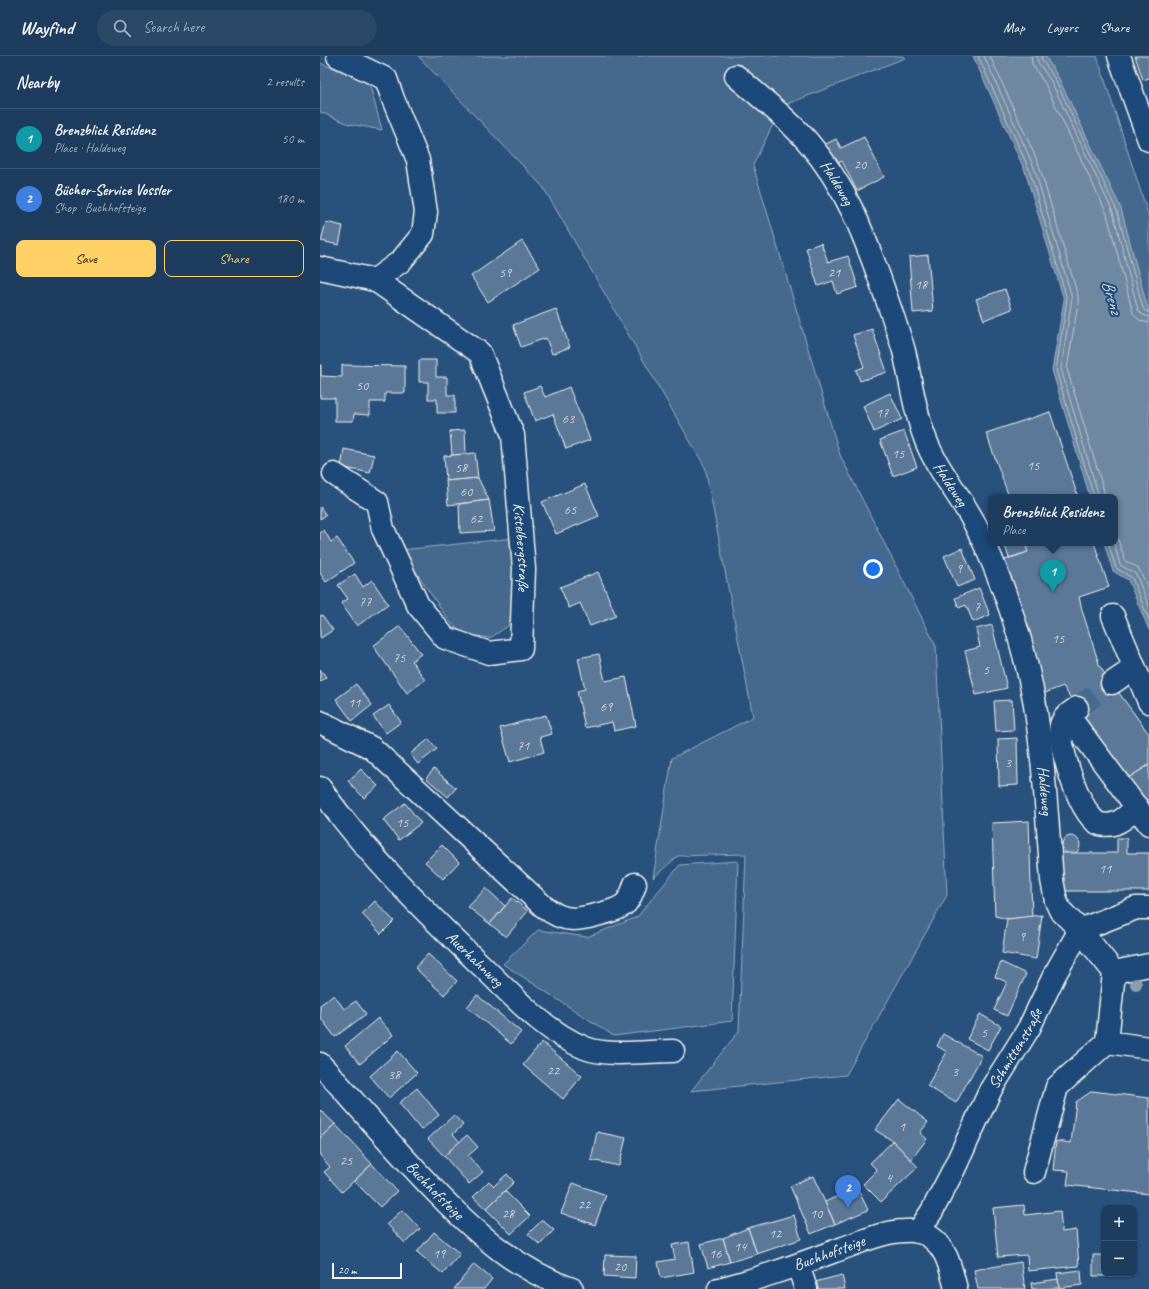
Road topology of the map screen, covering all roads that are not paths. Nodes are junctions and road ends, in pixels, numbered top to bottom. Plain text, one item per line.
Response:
1 (338, 56) edge
2 (1119, 56) edge
3 (736, 76) dead end
4 (1147, 129) edge
5 (320, 268) edge
6 (375, 280) junction
7 (334, 474) dead end
8 (1113, 616) dead end
9 (1134, 668) junction
10 (1112, 683) tunnel mouth
11 (1149, 702) edge
12 (320, 722) edge
13 (320, 788) edge
14 (1143, 815) edge
15 (635, 884) dead end
16 (1149, 908) edge
17 (1080, 930) junction
18 (1149, 965) edge
19 (1114, 972) junction
20 (1107, 1042) junction
21 (1149, 1048) edge
22 (673, 1050) dead end
23 (320, 1064) edge
24 (1034, 1172) dead end
25 (918, 1232) junction
26 (798, 1265) junction
27 (572, 1289) edge
28 (719, 1289) edge
29 (806, 1289) edge
30 (956, 1289) edge

1 - 6 street
2 - 4 street
3 - 17 street, Haldeweg
5 - 6 street, Kistelbergstraße
6 - 7 street, Kistelbergstraße
8 - 9 street
9 - 10 street
9 - 11 street
12 - 15 street
13 - 22 street, Auerhahnweg
14 - 14 street
16 - 17 street
17 - 19 street, Haldeweg
17 - 25 street, Schmittenstraße
18 - 19 street
19 - 20 street
20 - 21 street
20 - 24 street
23 - 27 street, Buchhofsteige
25 - 26 street, Buchhofsteige
25 - 30 street
26 - 28 street, Buchhofsteige
26 - 29 street

